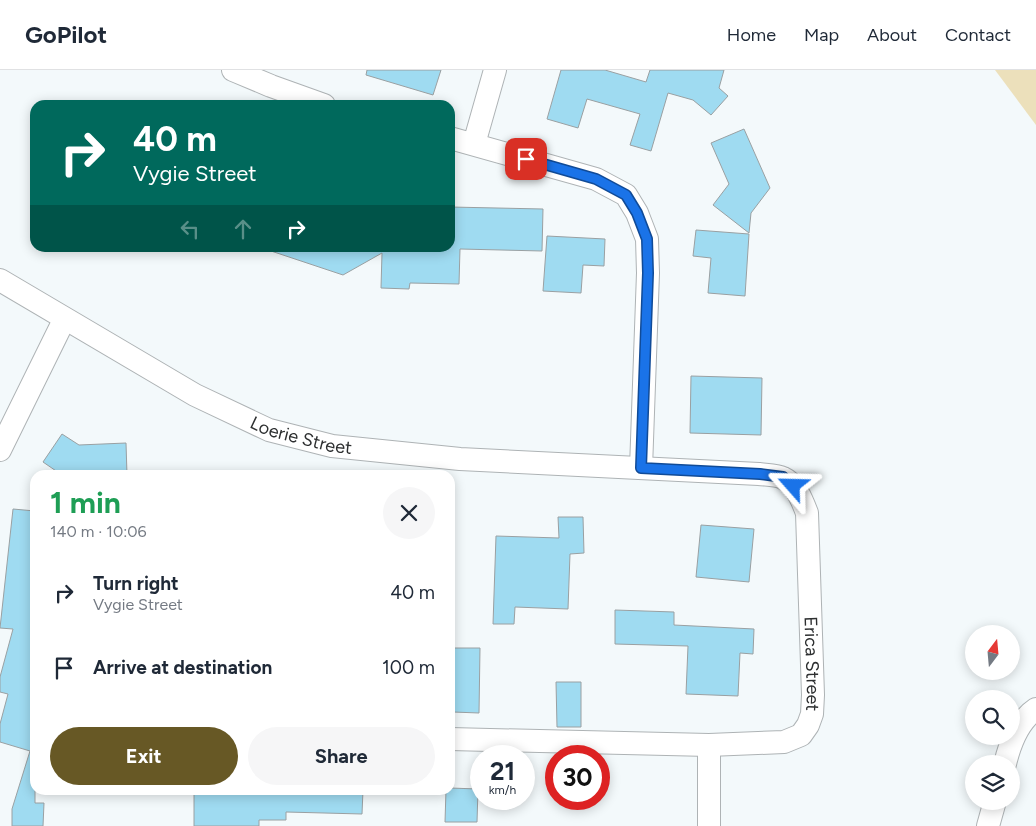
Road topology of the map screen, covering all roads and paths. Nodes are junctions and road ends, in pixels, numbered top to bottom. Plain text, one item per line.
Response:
1 (233, 70) edge
2 (495, 70) edge
3 (310, 100) edge
4 (455, 139) edge
5 (474, 144) junction
6 (0, 280) edge
7 (64, 320) junction
8 (0, 450) edge
9 (641, 468) junction
10 (1036, 709) edge
11 (455, 739) edge
12 (709, 745) junction
13 (1008, 755) edge
14 (992, 810) edge
15 (709, 826) edge
16 (988, 826) edge

1 - 3 street
2 - 5 street
4 - 5 street
5 - 9 street
6 - 7 street, Loerie Street
7 - 8 street
7 - 9 street, Loerie Street
9 - 12 street, Erica Street
10 - 13 street
11 - 12 street, Erica Street
12 - 15 street
14 - 16 street

